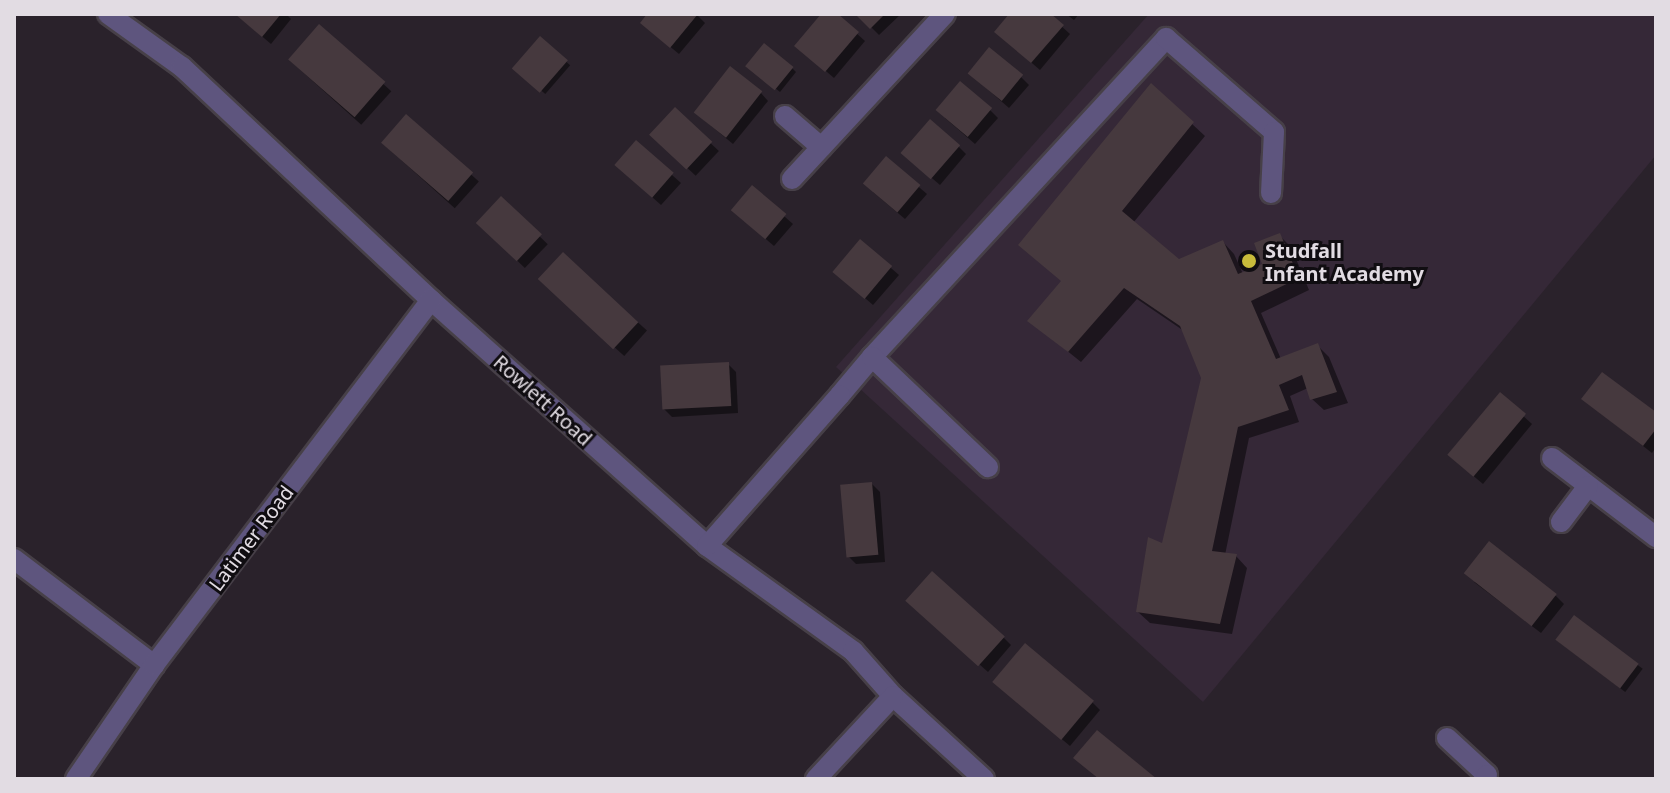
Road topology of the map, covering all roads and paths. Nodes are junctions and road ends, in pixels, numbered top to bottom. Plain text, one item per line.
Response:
1 (108, 14) edge
2 (945, 14) edge
3 (785, 116) dead end
4 (821, 147) junction
5 (792, 179) dead end
6 (1271, 193) dead end
7 (431, 300) junction
8 (872, 357) junction
9 (1552, 458) dead end
10 (988, 467) dead end
11 (1588, 486) junction
12 (1561, 522) dead end
13 (1656, 537) edge
14 (707, 546) junction
15 (14, 559) edge
16 (154, 665) junction
17 (893, 696) junction
18 (1447, 738) dead end
19 (76, 779) edge
20 (816, 779) edge
21 (984, 779) edge
22 (1486, 779) edge

1 - 7 street, Rowlett Road
2 - 4 street
3 - 4 street
4 - 5 street
6 - 8 street
7 - 14 street, Rowlett Road
7 - 16 street, Latimer Road
8 - 10 street
8 - 14 street
9 - 11 street
11 - 12 street
11 - 13 street
14 - 17 street, Rowlett Road
15 - 16 street
16 - 19 street, Latimer Road
17 - 20 street
17 - 21 street, Rowlett Road
18 - 22 street

